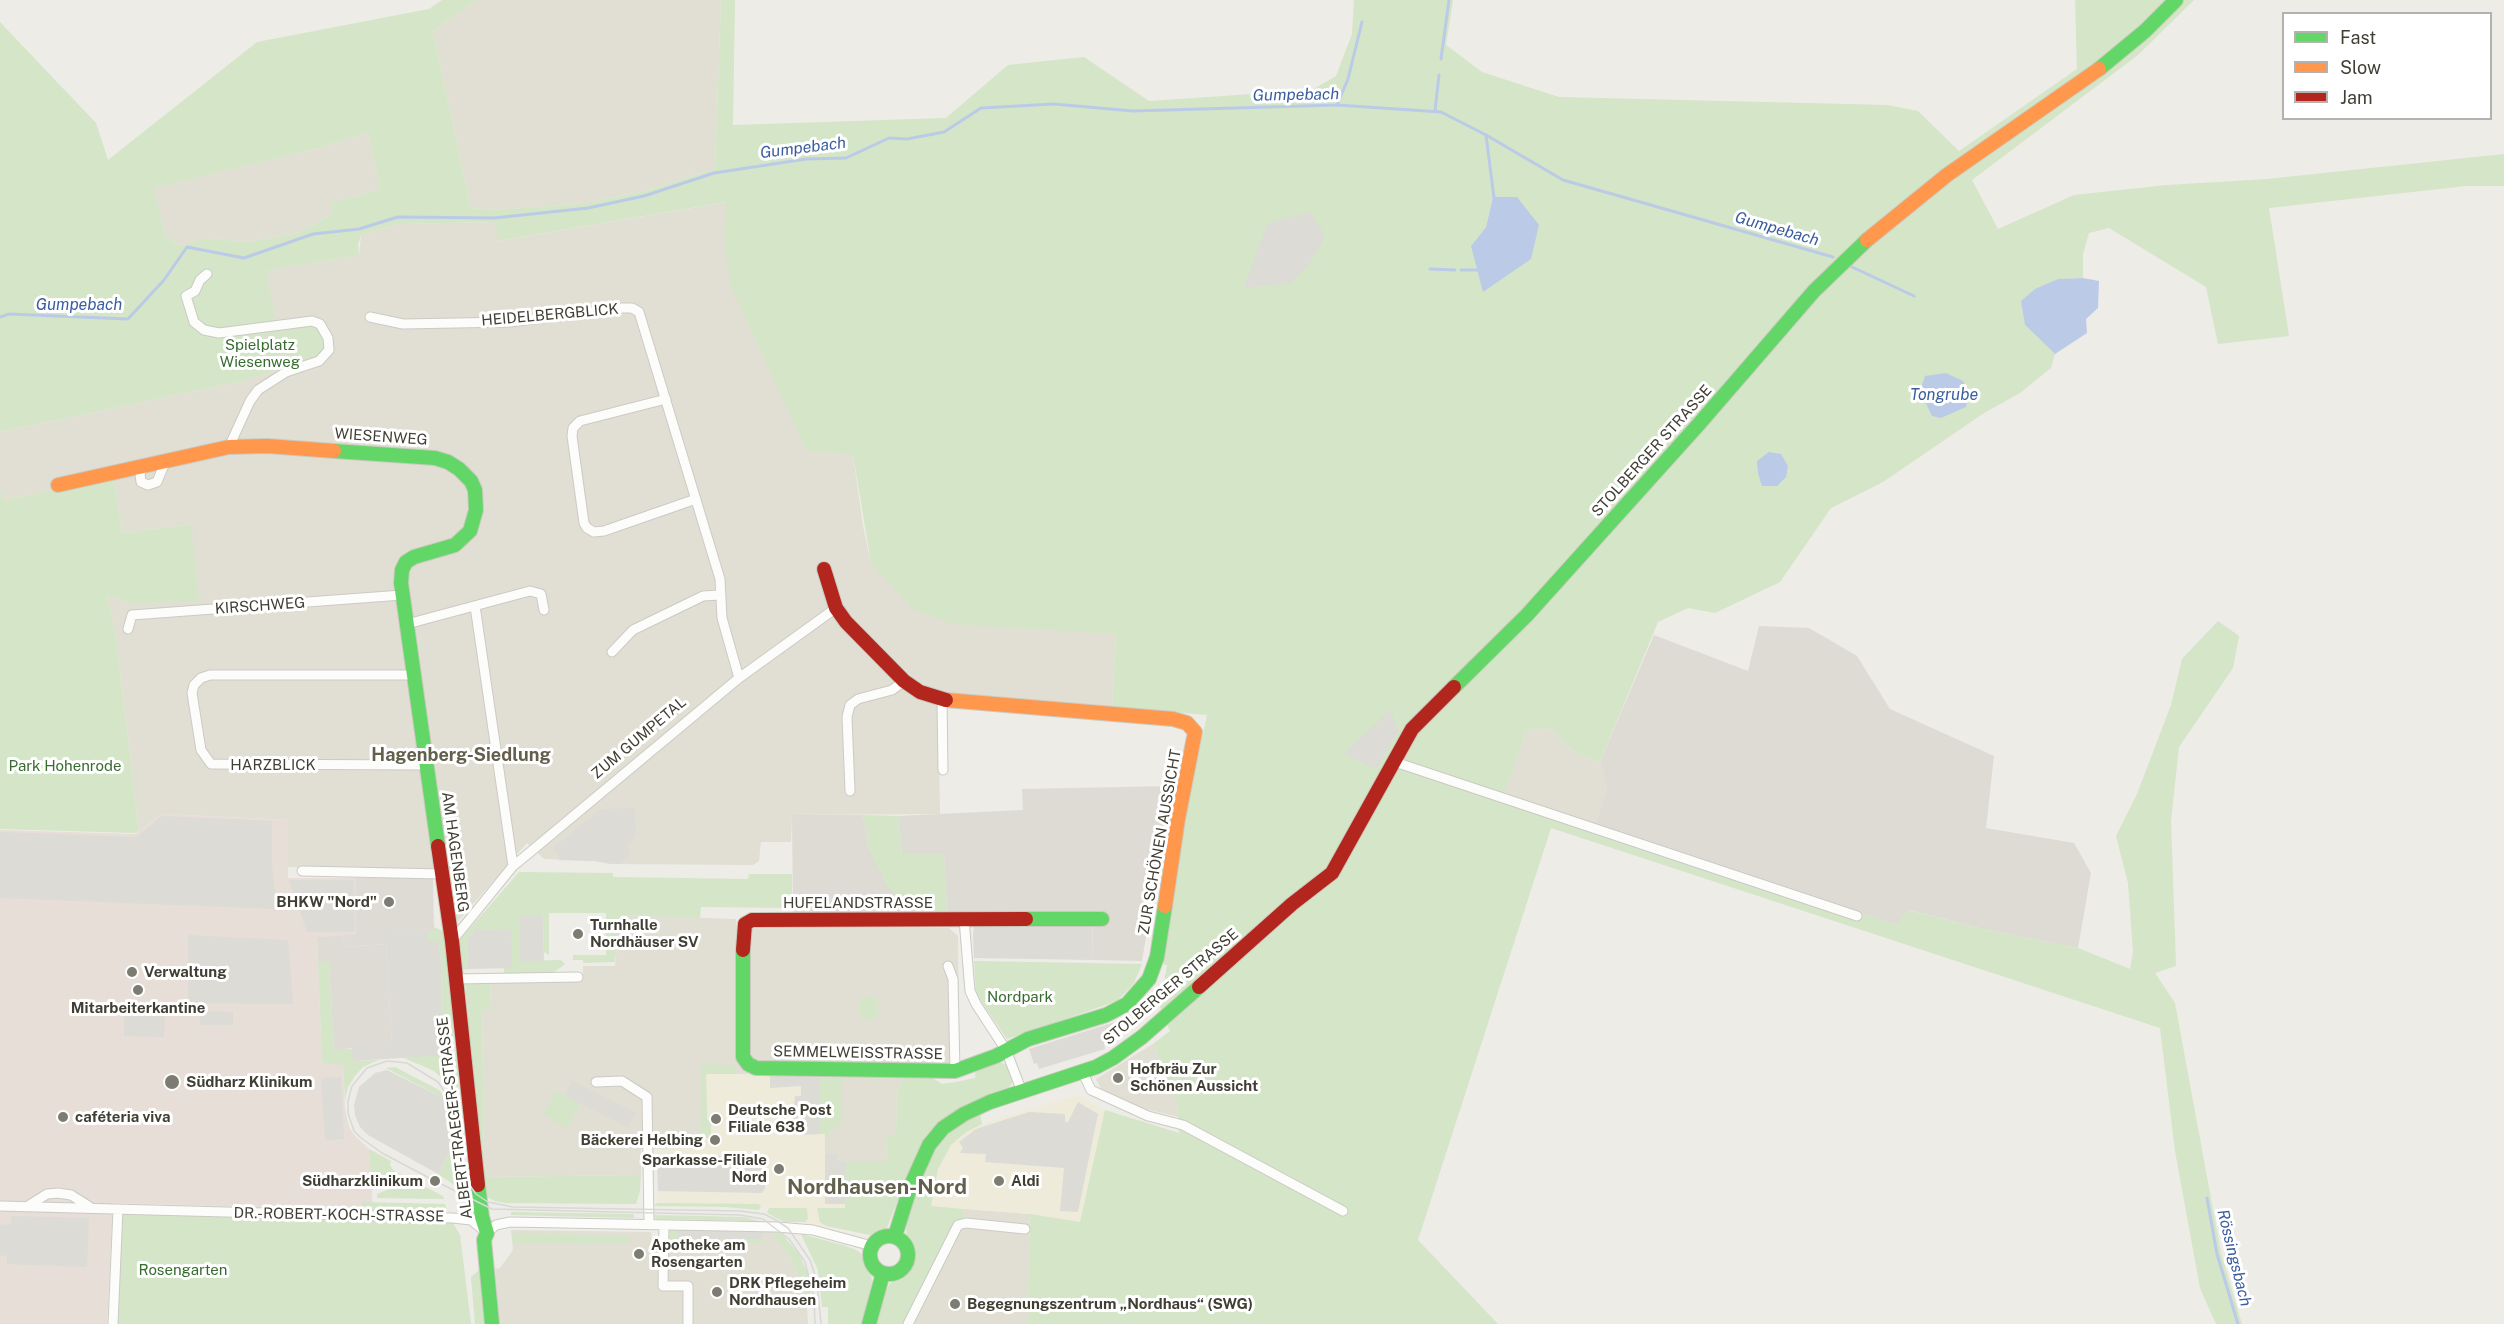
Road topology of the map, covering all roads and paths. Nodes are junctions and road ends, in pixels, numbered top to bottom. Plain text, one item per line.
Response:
1 (2176, 0) edge
2 (207, 274) dead end
3 (370, 317) dead end
4 (666, 399) junction
5 (229, 447) junction
6 (166, 460) junction
7 (143, 466) junction
8 (58, 485) dead end
9 (696, 499) junction
10 (824, 569) dead end
11 (402, 595) junction
12 (720, 595) junction
13 (476, 606) junction
14 (836, 608) junction
15 (544, 610) dead end
16 (407, 624) junction
17 (128, 629) dead end
18 (612, 652) dead end
19 (414, 675) junction
20 (739, 678) junction
21 (904, 681) junction
22 (942, 700) junction
23 (1392, 761) junction
24 (426, 765) junction
25 (943, 770) dead end
26 (850, 791) dead end
27 (513, 866) junction
28 (302, 871) dead end
29 (441, 874) junction
30 (1857, 916) dead end
31 (964, 919) junction
32 (1102, 919) dead end
33 (752, 920) joint
34 (452, 941) junction
35 (948, 966) dead end
36 (578, 977) dead end
37 (455, 979) junction
38 (1006, 1050) junction
39 (955, 1071) junction
40 (1082, 1071) junction
41 (596, 1082) dead end
42 (1022, 1092) junction
43 (0, 1206) edge
44 (118, 1209) junction
45 (1343, 1211) dead end
46 (650, 1224) junction
47 (664, 1225) junction
48 (1025, 1229) dead end
49 (487, 1233) junction
50 (895, 1236) junction
51 (872, 1246) junction
52 (883, 1274) junction
53 (113, 1324) edge
54 (492, 1324) edge
55 (688, 1324) edge
56 (870, 1324) edge
57 (908, 1324) edge

1 - 23 street, STOLBERGER STRASSE
2 - 5 street
3 - 4 street, HEIDELBERGBLICK
4 - 9 street, HEIDELBERGBLICK
4 - 9 street
5 - 6 street, WIESENWEG
5 - 11 street, WIESENWEG
6 - 7 street, WIESENWEG
6 - 7 street
7 - 8 street, WIESENWEG
9 - 12 street, HEIDELBERGBLICK
10 - 14 street
11 - 16 street, AM HAGENBERG
11 - 17 street, KIRSCHWEG
12 - 18 street
12 - 20 street, HEIDELBERGBLICK
13 - 15 street
13 - 16 street
13 - 27 street
14 - 20 street, ZUM GUMPETAL
14 - 21 street, ZUR SCHÖNEN AUSSICHT
16 - 19 street, AM HAGENBERG
19 - 24 street, AM HAGENBERG
19 - 24 street, HARZBLICK
20 - 27 street, ZUM GUMPETAL
21 - 22 street, ZUR SCHÖNEN AUSSICHT
21 - 26 street
22 - 25 street
22 - 38 street, ZUR SCHÖNEN AUSSICHT
23 - 30 street
23 - 40 street, STOLBERGER STRASSE
24 - 29 street, AM HAGENBERG
27 - 34 street, ZUM GUMPETAL
28 - 29 street
29 - 34 street, AM HAGENBERG
31 - 32 street, HUFELANDSTRASSE
31 - 33 street, HUFELANDSTRASSE
31 - 38 street
33 - 39 street, SEMMELWEISSTRASSE
34 - 37 street, ALBERT-TRAEGER-STRASSE
35 - 39 street
36 - 37 street
37 - 49 street, ALBERT-TRAEGER-STRASSE
38 - 39 street, SEMMELWEISSTRASSE
38 - 42 street
40 - 42 street, STOLBERGER STRASSE
40 - 45 street
41 - 46 street
42 - 50 street, STOLBERGER STRASSE
43 - 44 street, DR.-ROBERT-KOCH-STRASSE
44 - 49 street, DR.-ROBERT-KOCH-STRASSE
44 - 53 street
46 - 47 street
46 - 49 street
47 - 51 street
47 - 55 street
48 - 57 street
49 - 54 street, ALBERT-TRAEGER-STRASSE
50 - 51 street
50 - 52 street
51 - 52 street
52 - 56 street

